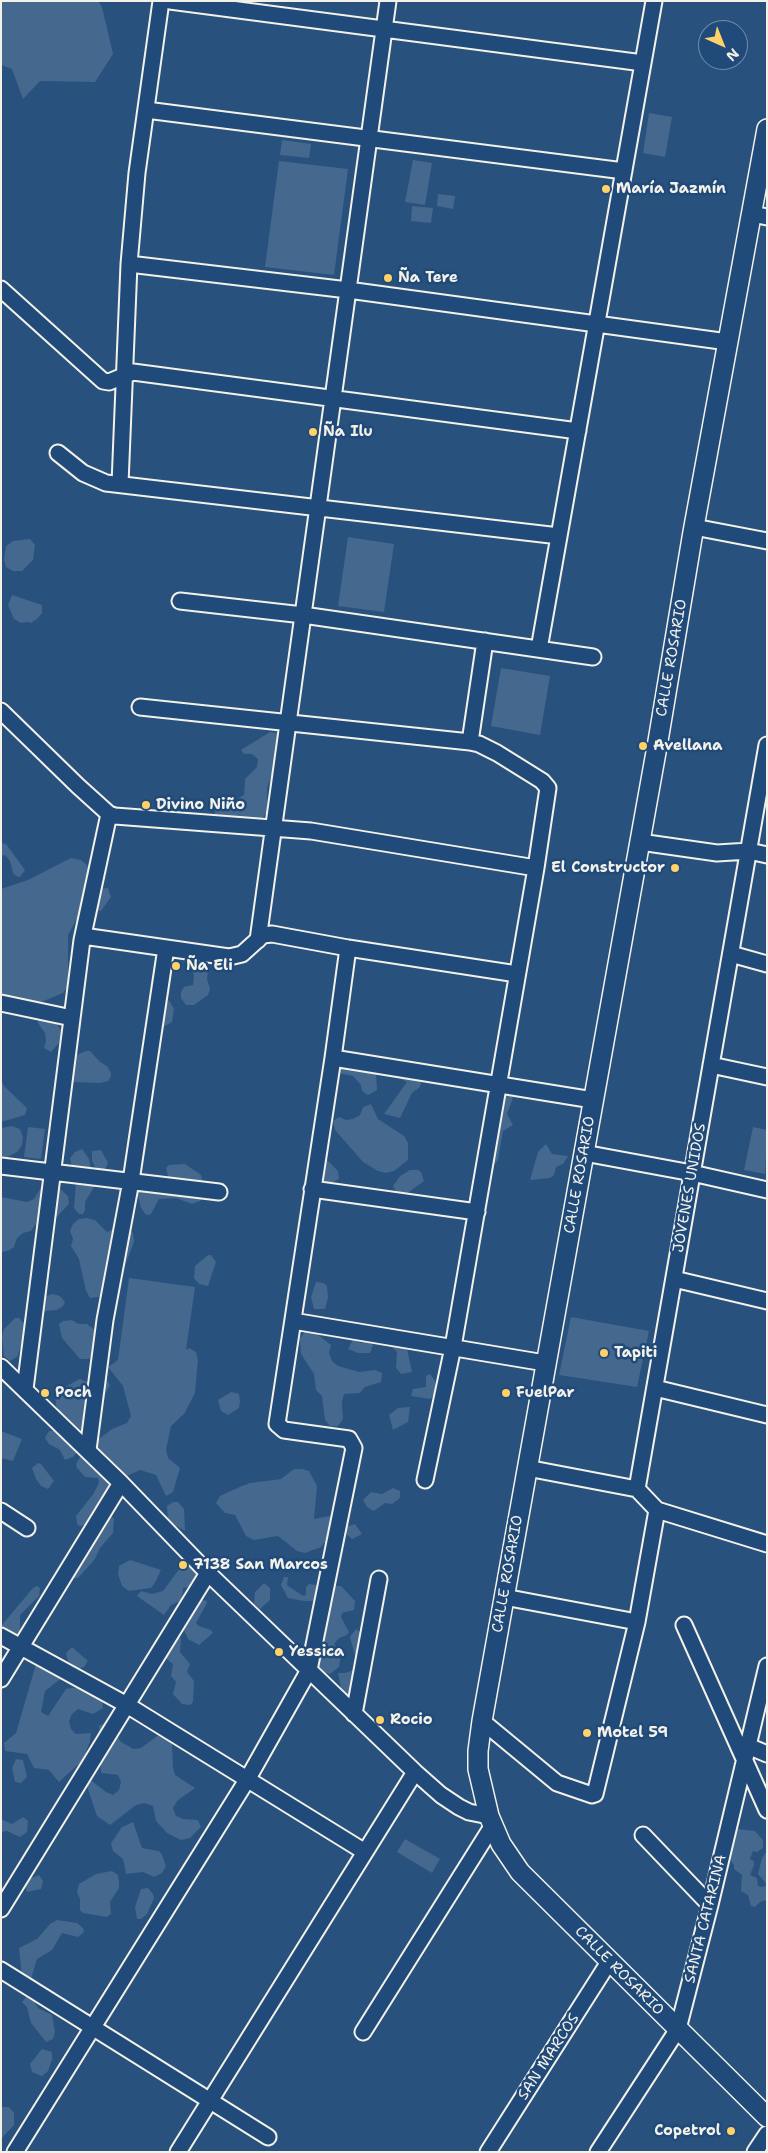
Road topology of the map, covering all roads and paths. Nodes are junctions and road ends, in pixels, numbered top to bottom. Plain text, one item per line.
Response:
1 (161, 1) edge
2 (170, 1) edge
3 (388, 1) edge
4 (654, 1) edge
5 (384, 29) junction
6 (643, 63) junction
7 (146, 110) junction
8 (767, 129) edge
9 (369, 139) junction
10 (624, 171) junction
11 (759, 216) edge
12 (130, 264) junction
13 (1, 289) edge
14 (348, 290) junction
15 (597, 323) junction
16 (728, 342) junction
17 (124, 375) junction
18 (333, 398) junction
19 (578, 431) junction
20 (58, 453) dead end
21 (120, 484) junction
22 (318, 508) junction
23 (694, 527) junction
24 (559, 536) junction
25 (767, 541) edge
26 (180, 601) dead end
27 (303, 615) junction
28 (486, 641) junction
29 (539, 649) junction
30 (593, 656) dead end
31 (140, 707) dead end
32 (1, 711) edge
33 (288, 723) junction
34 (470, 742) junction
35 (767, 746) edge
36 (109, 814) junction
37 (272, 829) junction
38 (640, 842) junction
39 (749, 851) junction
40 (767, 855) edge
41 (536, 868) junction
42 (83, 936) junction
43 (258, 940) junction
44 (166, 948) junction
45 (348, 948) junction
46 (731, 954) junction
47 (767, 964) edge
48 (517, 974) junction
49 (1, 1003) edge
50 (72, 1018) junction
51 (333, 1058) junction
52 (711, 1065) junction
53 (767, 1077) edge
54 (498, 1084) junction
55 (593, 1100) junction
56 (584, 1153) junction
57 (1, 1166) edge
58 (52, 1172) junction
59 (692, 1173) junction
60 (131, 1181) junction
61 (312, 1189) junction
62 (767, 1190) edge
63 (219, 1192) dead end
64 (477, 1212) junction
65 (674, 1279) junction
66 (767, 1301) edge
67 (293, 1321) junction
68 (453, 1347) junction
69 (545, 1363) junction
70 (2, 1369) edge
71 (654, 1388) junction
72 (25, 1389) junction
73 (767, 1415) edge
74 (88, 1450) junction
75 (527, 1468) junction
76 (425, 1480) dead end
77 (121, 1483) junction
78 (637, 1489) junction
79 (657, 1510) junction
80 (1, 1511) edge
81 (27, 1528) dead end
82 (767, 1544) edge
83 (208, 1573) junction
84 (379, 1579) dead end
85 (504, 1597) junction
86 (636, 1622) junction
87 (684, 1625) dead end
88 (1, 1636) edge
89 (21, 1648) junction
90 (767, 1666) edge
91 (309, 1670) junction
92 (1, 1679) edge
93 (127, 1705) junction
94 (354, 1714) junction
95 (482, 1721) junction
96 (746, 1753) junction
97 (767, 1754) edge
98 (415, 1772) junction
99 (247, 1780) junction
100 (767, 1810) edge
101 (491, 1821) junction
102 (643, 1835) dead end
103 (365, 1852) junction
104 (710, 1905) junction
105 (1, 1909) edge
106 (609, 1962) junction
107 (1, 1970) edge
108 (92, 2028) junction
109 (678, 2029) junction
110 (363, 2032) dead end
111 (209, 2101) junction
112 (767, 2117) edge
113 (767, 2134) edge
114 (268, 2137) dead end
115 (15, 2152) edge
116 (178, 2152) edge
117 (488, 2152) edge
118 (598, 2152) edge
119 (755, 2152) edge

1 - 7 street
2 - 5 street
3 - 5 street
4 - 6 street
5 - 6 street
5 - 9 street
6 - 10 street
7 - 9 street
7 - 12 street
8 - 11 main road, CALLE ROSARIO
9 - 10 street
9 - 14 street
10 - 15 street
11 - 16 main road, CALLE ROSARIO
12 - 14 street
12 - 17 street
13 - 17 street
14 - 15 street
14 - 18 street
15 - 16 street
15 - 19 street
16 - 23 main road, CALLE ROSARIO
17 - 18 street
17 - 21 street
18 - 19 street
18 - 22 street
19 - 24 street
20 - 21 street
21 - 22 street
22 - 24 street
22 - 27 street
23 - 25 street
23 - 38 main road, CALLE ROSARIO
24 - 29 street
26 - 27 street
27 - 28 street
27 - 33 street
28 - 29 street
28 - 34 street
29 - 30 street
31 - 33 street
32 - 36 street
33 - 34 street
33 - 37 street
34 - 41 street
35 - 39 street, JOVENES UNIDOS
36 - 37 street
36 - 42 street
37 - 41 street
37 - 43 street
38 - 39 street
38 - 55 main road, CALLE ROSARIO
39 - 40 street
39 - 46 street, JOVENES UNIDOS
41 - 48 street
42 - 44 street
42 - 50 street
43 - 44 street
43 - 45 street
44 - 60 street
45 - 48 street
45 - 51 street
46 - 47 street
46 - 52 street, JOVENES UNIDOS
48 - 54 street
49 - 50 street
50 - 58 street
51 - 54 street
51 - 61 street
52 - 53 street
52 - 59 street, JOVENES UNIDOS
54 - 55 street
54 - 64 street
55 - 56 main road, CALLE ROSARIO
56 - 59 street
56 - 69 main road, CALLE ROSARIO
57 - 58 street
58 - 60 street
58 - 72 street
59 - 62 street
59 - 65 street, JOVENES UNIDOS
60 - 63 street
60 - 74 street
61 - 64 street
61 - 67 street
64 - 68 street
65 - 66 street
65 - 71 street, JOVENES UNIDOS
67 - 68 street
67 - 91 street
68 - 69 street
68 - 76 street
69 - 75 main road, CALLE ROSARIO
70 - 72 street
71 - 73 street
71 - 78 street, JOVENES UNIDOS
72 - 74 street
74 - 77 street
75 - 78 street
75 - 85 main road, CALLE ROSARIO
77 - 83 street
77 - 89 street
78 - 79 street
79 - 82 street
79 - 86 street
80 - 81 street
83 - 91 street
83 - 93 street
84 - 94 street
85 - 86 street
85 - 95 main road, CALLE ROSARIO
86 - 95 street
87 - 96 street
88 - 89 street
89 - 92 street
89 - 93 street
90 - 96 street, SANTA CATARINA
91 - 94 street
91 - 99 street
93 - 99 street
93 - 105 street
94 - 98 street
95 - 101 main road, CALLE ROSARIO
96 - 97 street
96 - 100 street
96 - 104 street, SANTA CATARINA
98 - 101 street
98 - 103 street
99 - 103 street
99 - 108 street
101 - 106 main road, CALLE ROSARIO
101 - 110 street
102 - 104 street
103 - 111 street
104 - 109 street, SANTA CATARINA
106 - 109 main road, CALLE ROSARIO
106 - 117 street, SAN MARCOS
107 - 108 street
108 - 111 street
108 - 115 street
109 - 112 main road, CALLE ROSARIO
109 - 118 street, SANTA CATARINA
111 - 114 street
111 - 116 street
113 - 119 street

